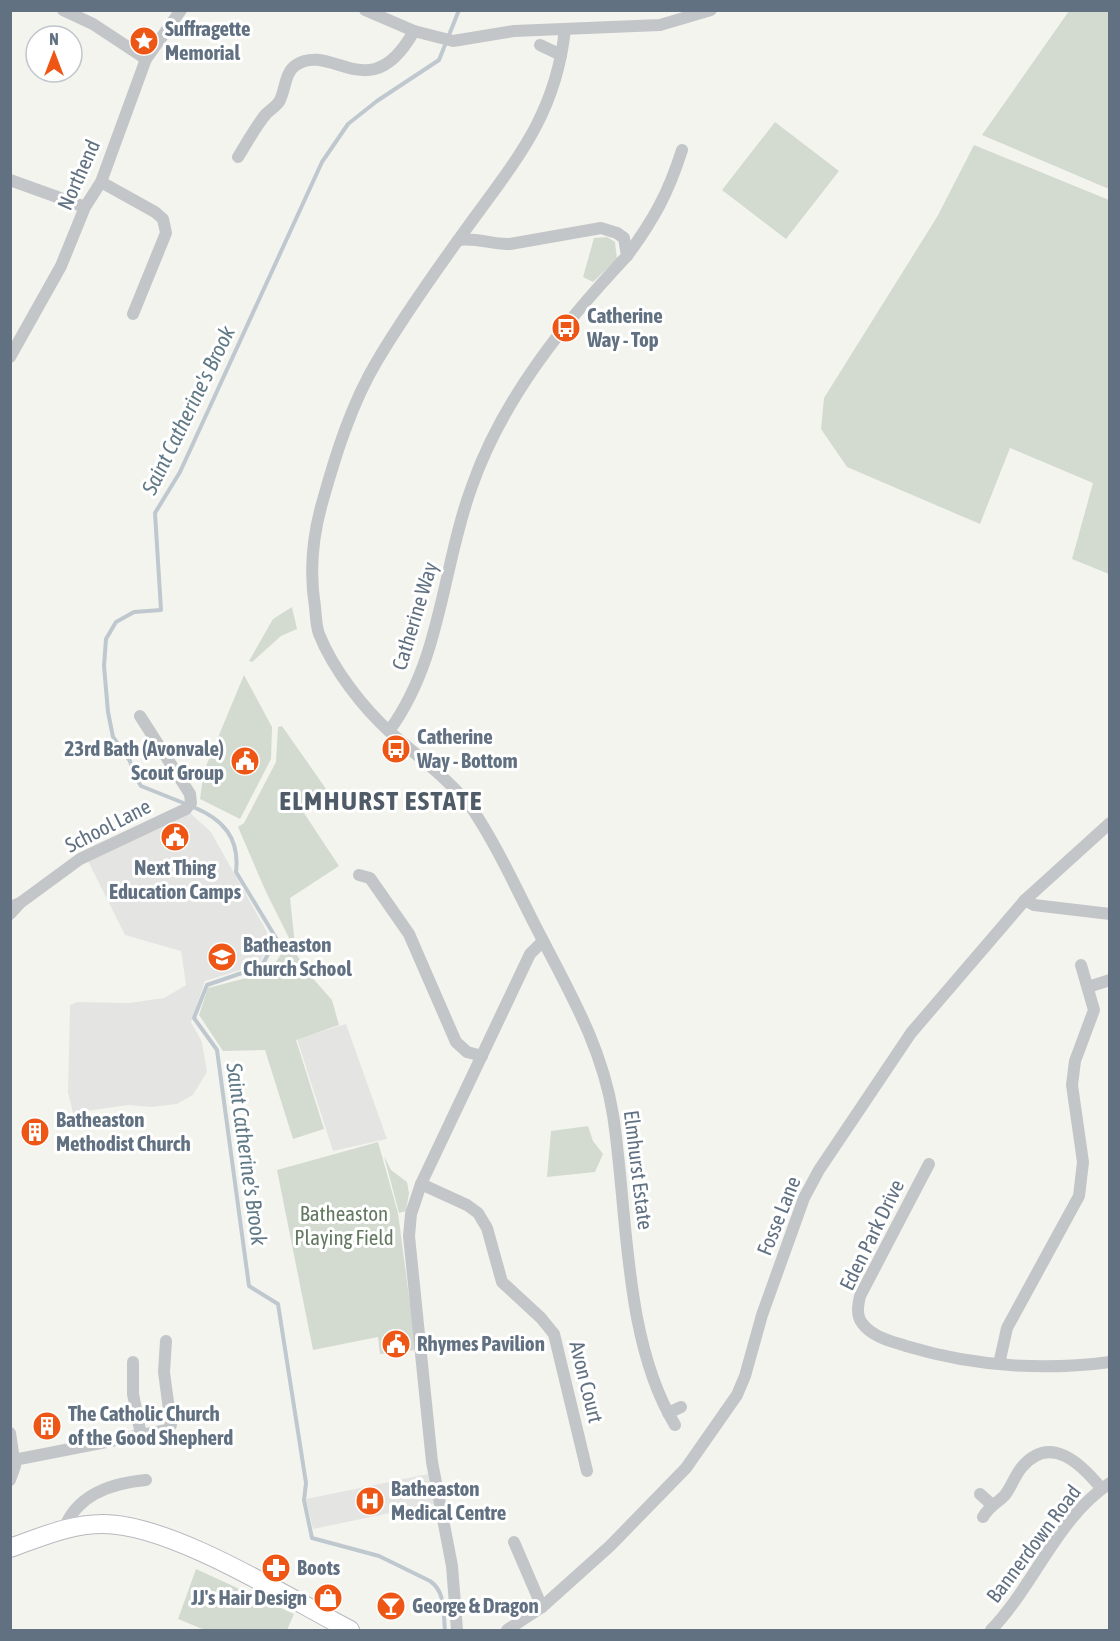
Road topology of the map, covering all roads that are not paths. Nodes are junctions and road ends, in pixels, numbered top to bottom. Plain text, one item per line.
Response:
1 (63, 10) edge
2 (96, 10) edge
3 (181, 10) edge
4 (365, 10) edge
5 (711, 10) edge
6 (93, 24) junction
7 (565, 29) junction
8 (414, 31) junction
9 (540, 45) dead end
10 (561, 55) junction
11 (146, 59) junction
12 (682, 150) dead end
13 (238, 157) dead end
14 (10, 180) edge
15 (101, 182) junction
16 (85, 207) junction
17 (458, 240) junction
18 (627, 256) junction
19 (133, 314) dead end
20 (10, 357) edge
21 (140, 716) dead end
22 (389, 731) junction
23 (1110, 823) edge
24 (359, 875) dead end
25 (1025, 900) junction
26 (15, 905) edge
27 (10, 914) edge
28 (1110, 914) edge
29 (543, 941) junction
30 (1081, 965) dead end
31 (1110, 980) edge
32 (1088, 987) junction
33 (482, 1056) junction
34 (929, 1164) dead end
35 (421, 1184) junction
36 (166, 1341) dead end
37 (133, 1362) dead end
38 (1110, 1362) edge
39 (999, 1364) junction
40 (681, 1407) dead end
41 (668, 1413) junction
42 (675, 1425) dead end
43 (10, 1433) edge
44 (141, 1435) junction
45 (14, 1463) junction
46 (587, 1471) dead end
47 (10, 1480) edge
48 (146, 1480) dead end
49 (1106, 1485) edge
50 (980, 1494) dead end
51 (991, 1504) junction
52 (983, 1517) dead end
53 (64, 1528) junction
54 (514, 1542) dead end
55 (10, 1548) edge
56 (542, 1607) junction
57 (350, 1630) edge
58 (457, 1630) edge
59 (507, 1630) edge
60 (991, 1630) edge

1 - 6 street
2 - 6 street
3 - 11 street, Northend
4 - 8 street
5 - 7 street
6 - 11 street
7 - 8 street
7 - 10 street
8 - 13 street
9 - 10 street
10 - 17 street
11 - 15 street, Northend
12 - 18 street, Catherine Way
14 - 16 street
15 - 16 street, Northend
15 - 19 street
16 - 20 street, Northend
17 - 18 street
17 - 22 street
18 - 22 street, Catherine Way
21 - 26 street, School Lane
22 - 29 street, Elmhurst Estate
23 - 25 street, Fosse Lane
24 - 33 street
25 - 28 street
25 - 56 street, Fosse Lane
26 - 27 street, School Lane
29 - 33 street
29 - 41 street, Elmhurst Estate
30 - 32 street
31 - 32 street
32 - 39 street
33 - 35 street
34 - 39 street, Eden Park Drive
35 - 46 street, Avon Court
35 - 58 street
36 - 44 street
37 - 44 street
38 - 39 street, Eden Park Drive
40 - 41 street
41 - 42 street, Elmhurst Estate
43 - 45 street
44 - 45 street
45 - 47 street
48 - 53 street
49 - 51 street
49 - 60 street, Bannerdown Road
50 - 51 street
51 - 52 street
53 - 55 street
53 - 57 street
54 - 56 street
56 - 59 street, Fosse Lane

